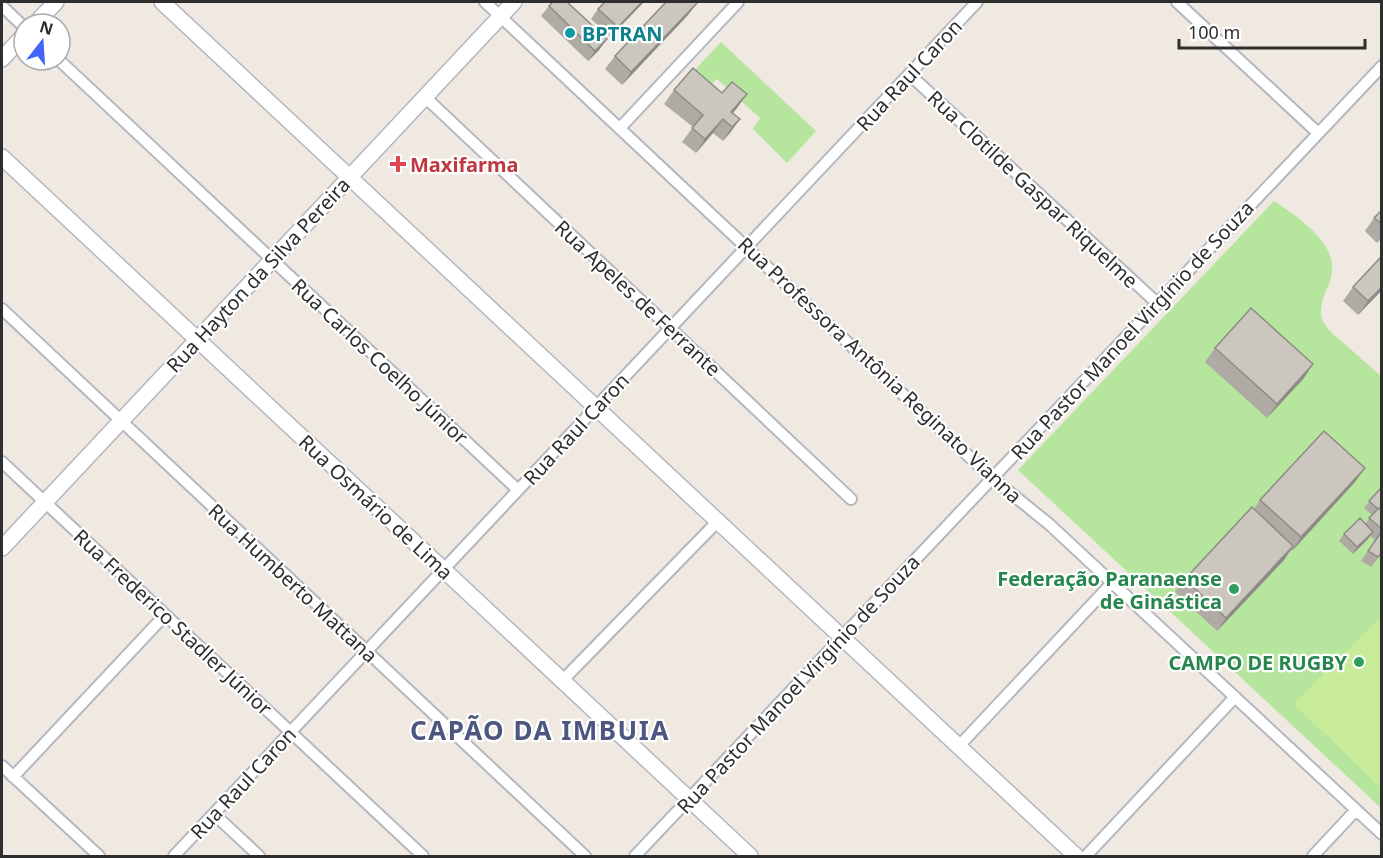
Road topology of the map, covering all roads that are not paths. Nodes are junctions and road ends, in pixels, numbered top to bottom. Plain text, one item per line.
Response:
1 (162, 2) edge
2 (485, 2) edge
3 (514, 2) edge
4 (738, 2) edge
5 (977, 2) edge
6 (1177, 2) edge
7 (501, 16) junction
8 (1382, 66) edge
9 (72, 72) edge
10 (909, 74) junction
11 (425, 97) junction
12 (620, 128) junction
13 (1318, 133) junction
14 (2, 157) edge
15 (350, 177) junction
16 (746, 247) junction
17 (272, 260) junction
18 (1157, 303) junction
19 (2, 309) edge
20 (670, 328) junction
21 (197, 340) junction
22 (596, 407) junction
23 (121, 421) junction
24 (2, 462) edge
25 (992, 478) junction
26 (518, 490) junction
27 (851, 499) dead end
28 (45, 502) junction
29 (718, 521) junction
30 (2, 548) edge
31 (443, 570) junction
32 (1112, 582) junction
33 (165, 615) junction
34 (842, 637) junction
35 (367, 652) junction
36 (562, 681) junction
37 (1235, 697) junction
38 (291, 732) junction
39 (958, 746) junction
40 (2, 766) edge
41 (13, 777) junction
42 (689, 800) junction
43 (1356, 810) junction
44 (214, 814) junction
45 (1382, 834) edge
46 (99, 856) edge
47 (174, 856) edge
48 (259, 856) edge
49 (423, 856) edge
50 (585, 856) edge
51 (635, 856) edge
52 (750, 856) edge
53 (1076, 856) edge
54 (1086, 856) edge
55 (1312, 856) edge

1 - 15 street
2 - 7 street, Rua Professora Antônia Reginato Vianna
3 - 7 street, Rua Hayton da Silva Pereira
4 - 12 street
5 - 10 street, Rua Raul Caron
6 - 13 street
7 - 11 street, Rua Hayton da Silva Pereira
7 - 12 street, Rua Professora Antônia Reginato Vianna
8 - 13 street, Rua Pastor Manoel Virgínio de Souza
9 - 17 street, Rua Carlos Coelho Júnior
10 - 16 street, Rua Raul Caron
10 - 18 street, Rua Clotilde Gaspar Riquelme
11 - 15 street, Rua Hayton da Silva Pereira
11 - 20 street, Rua Apeles de Ferrante
12 - 16 street, Rua Professora Antônia Reginato Vianna
13 - 18 street, Rua Pastor Manoel Virgínio de Souza
14 - 21 street, Rua Osmário de Lima
15 - 17 street, Rua Hayton da Silva Pereira
15 - 22 street
16 - 20 street, Rua Raul Caron
16 - 25 street, Rua Professora Antônia Reginato Vianna
17 - 21 street, Rua Hayton da Silva Pereira
17 - 26 street, Rua Carlos Coelho Júnior
18 - 25 street, Rua Pastor Manoel Virgínio de Souza
19 - 23 street, Rua Humberto Mattana
20 - 22 street, Rua Raul Caron
20 - 27 street, Rua Apeles de Ferrante
21 - 23 street, Rua Hayton da Silva Pereira
21 - 31 street, Rua Osmário de Lima
22 - 26 street, Rua Raul Caron
22 - 29 street
23 - 28 street, Rua Hayton da Silva Pereira
23 - 35 street, Rua Humberto Mattana
24 - 28 street, Rua Frederico Stadler Júnior
25 - 32 street, Rua Professora Antônia Reginato Vianna
25 - 34 street, Rua Pastor Manoel Virgínio de Souza
26 - 31 street, Rua Raul Caron
28 - 30 street, Rua Hayton da Silva Pereira
28 - 33 street, Rua Frederico Stadler Júnior
29 - 34 street
29 - 36 street
31 - 35 street, Rua Raul Caron
31 - 36 street, Rua Osmário de Lima
32 - 37 street, Rua Professora Antônia Reginato Vianna
32 - 39 street
33 - 38 street, Rua Frederico Stadler Júnior
33 - 41 street
34 - 39 street
34 - 42 street, Rua Pastor Manoel Virgínio de Souza
35 - 38 street, Rua Raul Caron
35 - 50 street, Rua Humberto Mattana
36 - 42 street, Rua Osmário de Lima
37 - 43 street, Rua Professora Antônia Reginato Vianna
37 - 54 street
38 - 44 street, Rua Raul Caron
38 - 49 street, Rua Frederico Stadler Júnior
39 - 53 street
40 - 41 street
41 - 46 street
42 - 51 street, Rua Pastor Manoel Virgínio de Souza
42 - 52 street, Rua Osmário de Lima
43 - 45 street, Rua Professora Antônia Reginato Vianna
43 - 55 street
44 - 47 street, Rua Raul Caron
44 - 48 street

